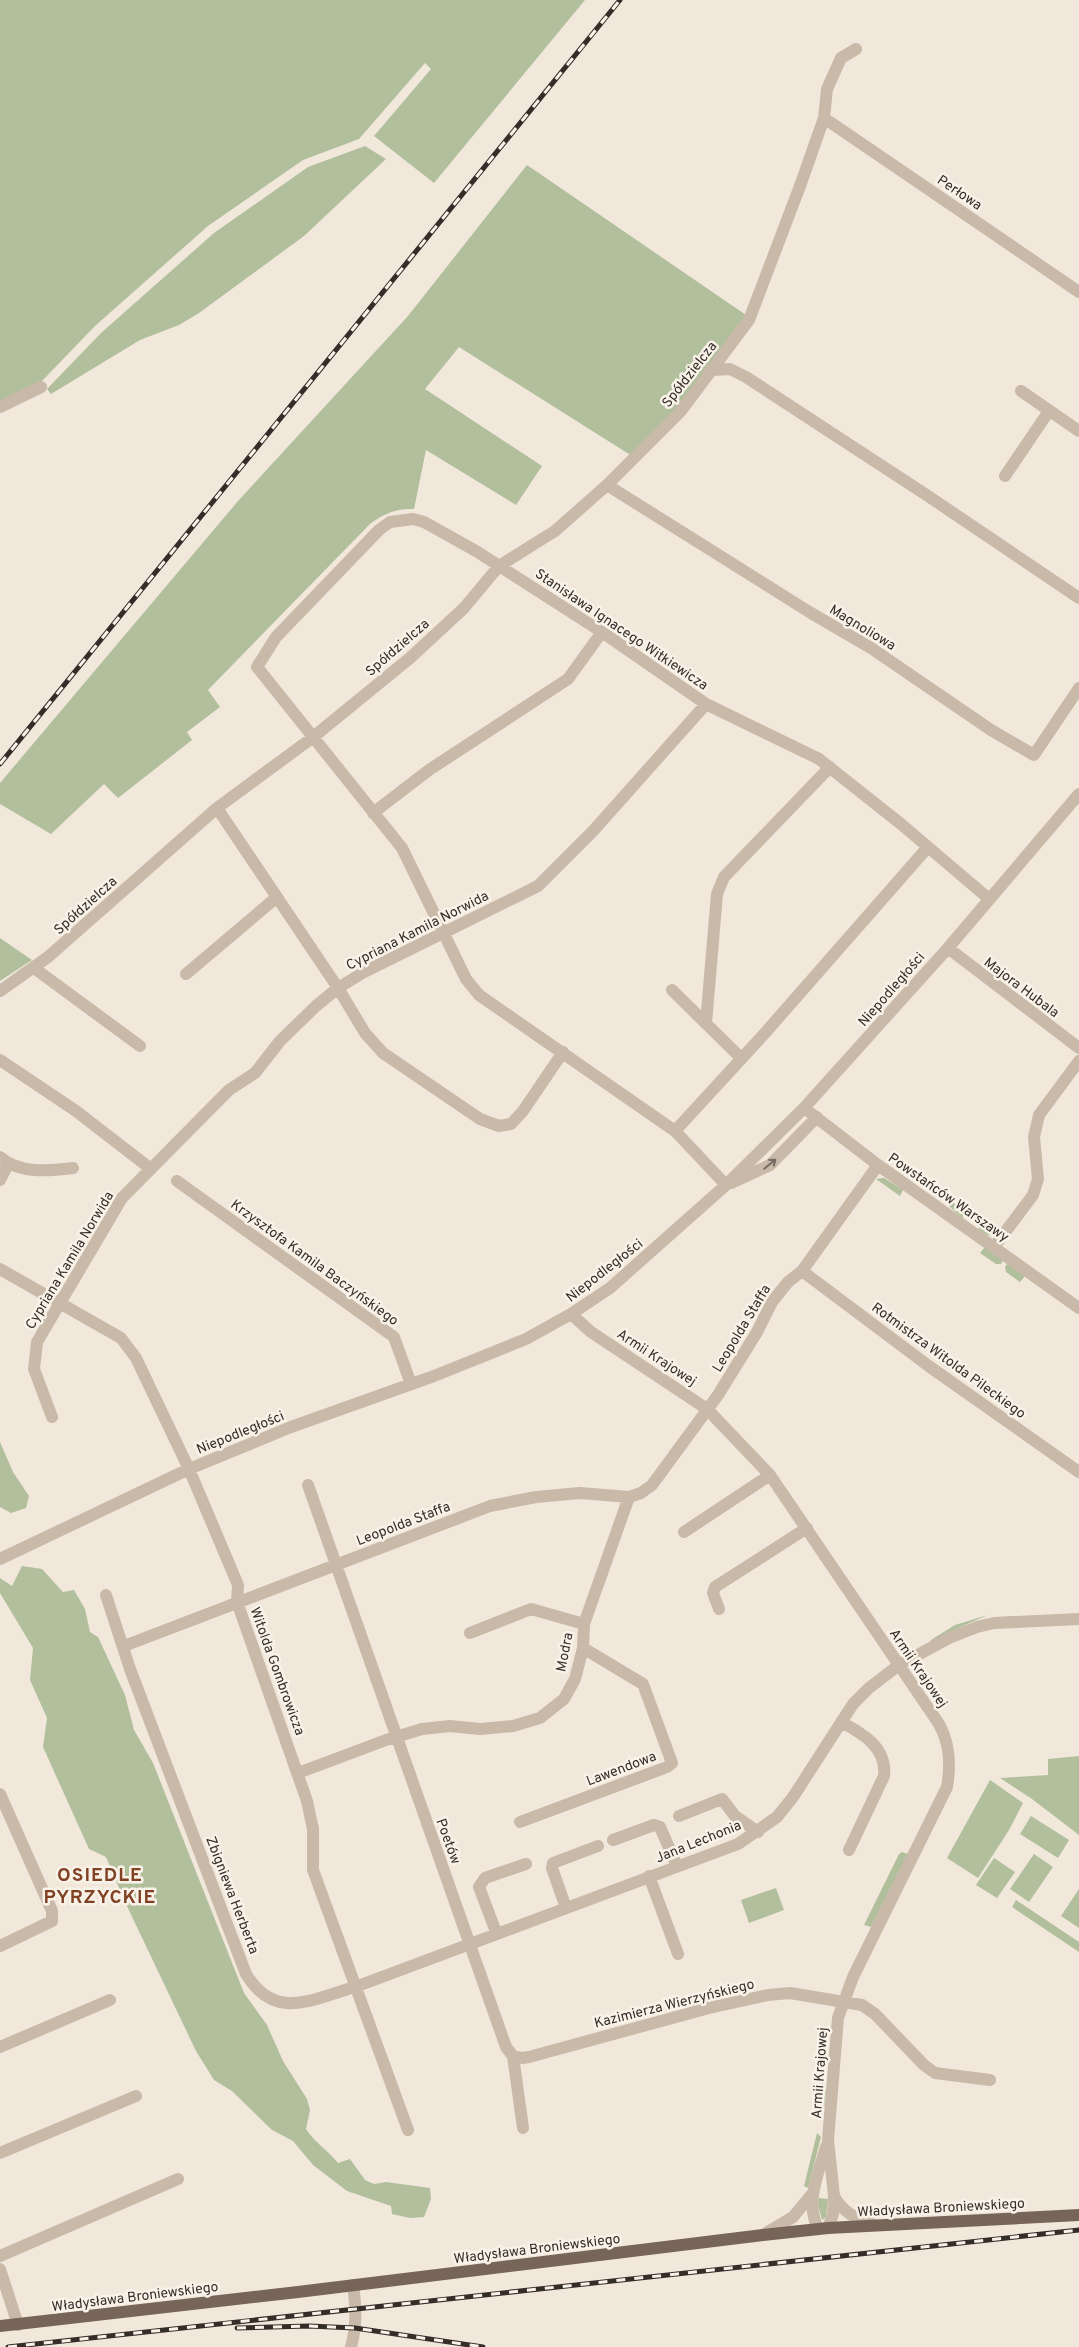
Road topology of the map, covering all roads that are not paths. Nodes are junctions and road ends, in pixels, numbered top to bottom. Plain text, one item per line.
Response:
1 (856, 49) dead end
2 (824, 118) junction
3 (1079, 292) edge
4 (713, 370) junction
5 (41, 387) dead end
6 (1021, 391) dead end
7 (0, 407) edge
8 (1049, 410) junction
9 (1079, 431) edge
10 (1005, 476) dead end
11 (607, 485) junction
12 (499, 566) junction
13 (1079, 598) edge
14 (602, 632) junction
15 (1079, 688) edge
16 (706, 704) junction
17 (312, 738) junction
18 (830, 767) junction
19 (1079, 794) edge
20 (217, 808) junction
21 (373, 813) junction
22 (928, 847) junction
23 (277, 897) junction
24 (988, 898) junction
25 (443, 934) junction
26 (948, 948) junction
27 (34, 968) junction
28 (186, 974) dead end
29 (338, 988) junction
30 (672, 990) dead end
31 (0, 991) edge
32 (706, 1023) junction
33 (140, 1046) dead end
34 (1079, 1048) edge
35 (563, 1052) junction
36 (741, 1058) junction
37 (0, 1060) edge
38 (1079, 1060) edge
39 (804, 1108) junction
40 (817, 1117) junction
41 (676, 1131) junction
42 (4, 1160) edge
43 (878, 1165) junction
44 (73, 1168) dead end
45 (151, 1169) junction
46 (0, 1180) edge
47 (177, 1181) dead end
48 (726, 1185) junction
49 (994, 1247) junction
50 (0, 1269) edge
51 (802, 1271) junction
52 (61, 1303) junction
53 (1079, 1308) edge
54 (571, 1314) junction
55 (411, 1384) junction
56 (707, 1409) junction
57 (52, 1417) dead end
58 (189, 1469) junction
59 (1079, 1472) edge
60 (770, 1474) junction
61 (308, 1486) dead end
62 (629, 1497) junction
63 (807, 1528) junction
64 (684, 1532) dead end
65 (0, 1559) edge
66 (336, 1565) junction
67 (106, 1595) dead end
68 (237, 1602) junction
69 (719, 1609) dead end
70 (1079, 1619) edge
71 (584, 1624) junction
72 (470, 1633) dead end
73 (124, 1646) junction
74 (583, 1648) junction
75 (899, 1665) junction
76 (841, 1722) junction
77 (395, 1738) junction
78 (298, 1773) junction
79 (0, 1794) edge
80 (679, 1816) dead end
81 (520, 1822) dead end
82 (758, 1832) junction
83 (614, 1840) dead end
84 (598, 1846) dead end
85 (849, 1850) dead end
86 (526, 1864) dead end
87 (678, 1866) junction
88 (649, 1876) junction
89 (566, 1908) junction
90 (496, 1932) junction
91 (470, 1943) junction
92 (0, 1946) edge
93 (678, 1954) dead end
94 (355, 1987) junction
95 (110, 2000) dead end
96 (844, 2000) junction
97 (0, 2047) edge
98 (513, 2056) junction
99 (990, 2080) dead end
100 (136, 2096) dead end
101 (523, 2128) dead end
102 (408, 2130) dead end
103 (828, 2140) junction
104 (0, 2154) edge
105 (178, 2179) dead end
106 (812, 2194) junction
107 (834, 2196) junction
108 (1079, 2215) edge
109 (874, 2225) junction
110 (823, 2229) junction
111 (763, 2235) junction
112 (0, 2256) edge
113 (0, 2268) edge
114 (353, 2285) junction
115 (18, 2325) junction
116 (0, 2326) edge
117 (351, 2347) edge

1 - 2 street, Spółdzielcza
2 - 3 street, Perłowa
2 - 4 street, Spółdzielcza
4 - 11 street, Spółdzielcza
4 - 13 street
5 - 7 street
6 - 8 street
8 - 9 street
8 - 10 street
11 - 12 street, Spółdzielcza
11 - 15 street, Magnoliowa
12 - 14 street, Stanisława Ignacego Witkiewicza
12 - 17 street, Spółdzielcza
12 - 17 street, Stanisława Ignacego Witkiewicza
14 - 16 street, Stanisława Ignacego Witkiewicza
14 - 21 street
16 - 18 street, Stanisława Ignacego Witkiewicza
16 - 25 street, Cypriana Kamila Norwida
17 - 20 street, Spółdzielcza
17 - 21 street
18 - 22 street, Stanisława Ignacego Witkiewicza
18 - 32 street
19 - 24 street, Niepodległości
20 - 23 street
20 - 27 street, Spółdzielcza
21 - 25 street
22 - 24 street, Stanisława Ignacego Witkiewicza
22 - 36 street
23 - 28 street
23 - 29 street
24 - 26 street, Niepodległości
25 - 29 street, Cypriana Kamila Norwida
25 - 35 street
26 - 34 street, Majora Hubala
26 - 39 street, Niepodległości
27 - 31 street, Spółdzielcza
27 - 33 street
29 - 35 street
29 - 45 street, Cypriana Kamila Norwida
30 - 32 street
32 - 36 street
35 - 41 street
36 - 41 street
37 - 45 street
38 - 49 street
39 - 40 street, Powstańców Warszawy
39 - 48 street, Niepodległości
40 - 43 street, Powstańców Warszawy
48 -> 40 street
41 - 48 street
42 - 44 street
42 - 46 street
43 - 49 street, Powstańców Warszawy
43 - 51 street, Leopolda Staffa
45 - 52 street, Cypriana Kamila Norwida
47 - 55 street, Krzysztofa Kamila Baczyńskiego
48 - 54 street, Niepodległości
49 - 53 street, Powstańców Warszawy
50 - 52 street, Witolda Gombrowicza
51 - 56 street, Leopolda Staffa
51 - 59 street, Rotmistrza Witolda Pileckiego
52 - 57 street, Cypriana Kamila Norwida
52 - 58 street, Witolda Gombrowicza
54 - 55 street, Niepodległości
54 - 56 street, Armii Krajowej
55 - 58 street, Niepodległości
56 - 60 street, Armii Krajowej
56 - 62 street, Leopolda Staffa
58 - 65 street, Niepodległości
58 - 68 street, Witolda Gombrowicza
60 - 63 street, Armii Krajowej
60 - 64 street
61 - 66 street
62 - 66 street, Leopolda Staffa
62 - 71 street, Modra
63 - 69 street
63 - 75 street, Armii Krajowej
66 - 68 street, Leopolda Staffa
66 - 77 street, Poetów
67 - 73 street, Zbigniewa Herberta
68 - 73 street, Leopolda Staffa
68 - 78 street, Witolda Gombrowicza
70 - 75 street, Jana Lechonia
71 - 72 street
71 - 74 street, Modra
73 - 94 street, Zbigniewa Herberta
74 - 77 street, Modra
74 - 81 street, Lawendowa
75 - 76 street, Jana Lechonia
75 - 96 street, Armii Krajowej
76 - 82 street, Jana Lechonia
76 - 85 street
77 - 78 street
77 - 91 street, Poetów
78 - 94 street, Witolda Gombrowicza
79 - 92 street
80 - 82 street
82 - 87 street, Jana Lechonia
83 - 87 street
84 - 89 street
86 - 90 street
87 - 88 street, Jana Lechonia
88 - 89 street, Jana Lechonia
88 - 93 street
89 - 90 street, Jana Lechonia
90 - 91 street, Jana Lechonia
91 - 94 street, Zbigniewa Herberta
91 - 98 street, Poetów
94 - 102 street, Witolda Gombrowicza
95 - 97 street
96 - 98 street, Kazimierza Wierzyńskiego
96 - 99 street, Kazimierza Wierzyńskiego
96 - 103 street, Armii Krajowej
98 - 101 street, Poetów
100 - 104 street
103 - 106 street, Armii Krajowej
103 - 107 street, Armii Krajowej
105 - 112 street
106 - 110 street, Armii Krajowej
106 - 111 street, Armii Krajowej
107 - 109 street
107 - 110 street, Armii Krajowej
108 - 109 main road, Władysława Broniewskiego
109 - 110 main road, Władysława Broniewskiego
110 - 111 main road, Władysława Broniewskiego
111 - 114 main road, Władysława Broniewskiego
113 - 115 street
114 - 115 main road, Władysława Broniewskiego
114 - 117 street
115 - 116 main road, Władysława Broniewskiego

